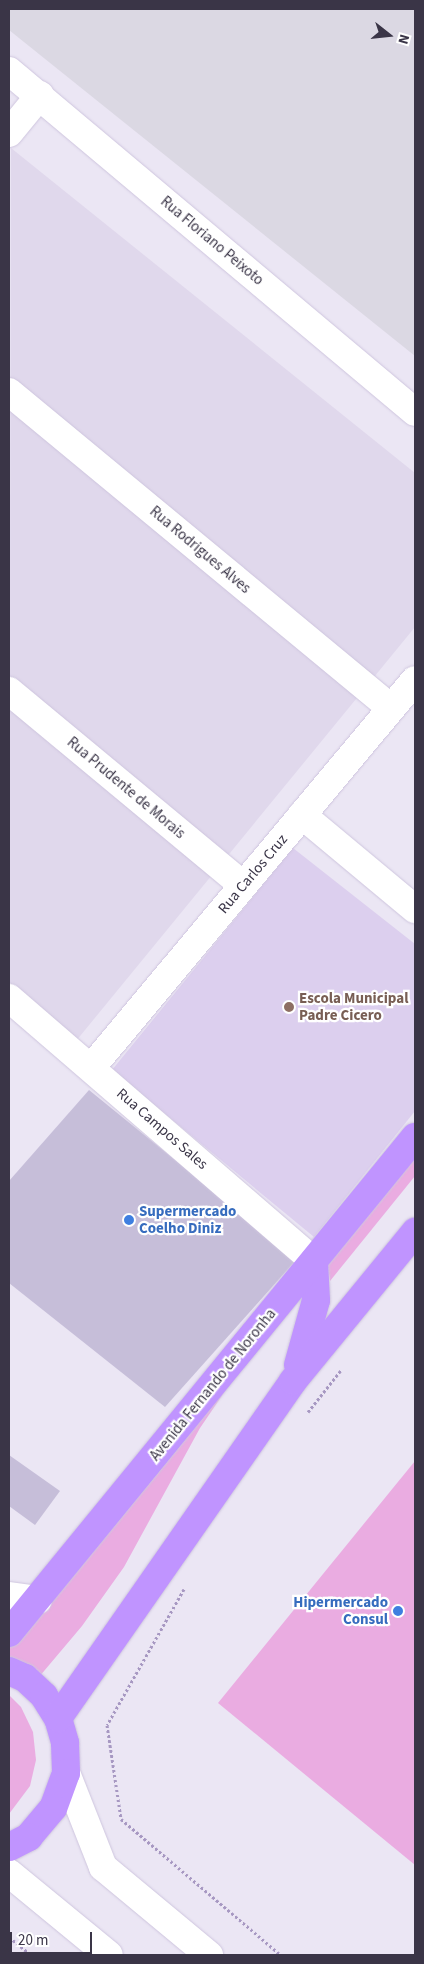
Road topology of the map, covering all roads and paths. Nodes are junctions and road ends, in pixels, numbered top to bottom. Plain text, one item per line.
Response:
1 (9, 71) edge
2 (40, 95) junction
3 (9, 133) edge
4 (9, 392) edge
5 (415, 412) edge
6 (415, 680) edge
7 (9, 691) edge
8 (391, 708) junction
9 (302, 815) junction
10 (243, 885) junction
11 (415, 909) edge
12 (9, 998) edge
13 (91, 1068) junction
14 (415, 1137) edge
15 (415, 1232) edge
16 (314, 1261) junction
17 (348, 1361) dead end
18 (293, 1381) junction
19 (305, 1416) dead end
20 (186, 1587) dead end
21 (9, 1596) edge
22 (38, 1600) junction
23 (9, 1633) edge
24 (9, 1670) edge
25 (58, 1718) junction
26 (66, 1773) junction
27 (9, 1847) edge
28 (9, 1873) edge
29 (9, 1937) edge
30 (31, 1955) edge
31 (109, 1955) edge
32 (209, 1955) edge
33 (281, 1955) edge

1 - 2 street, Rua Floriano Peixoto
2 - 3 street
2 - 5 street, Rua Floriano Peixoto
4 - 8 street, Rua Rodrigues Alves
6 - 8 street, Rua Carlos Cruz
7 - 10 street, Rua Prudente de Morais
8 - 9 street, Rua Carlos Cruz
9 - 10 street, Rua Carlos Cruz
9 - 11 street
10 - 13 street, Rua Carlos Cruz
12 - 13 street, Rua Campos Sales
13 - 16 street, Rua Campos Sales
14 - 16 main road, Avenida Fernando de Noronha
15 - 18 main road
16 - 18 main road
16 - 22 main road, Avenida Fernando de Noronha
17 - 19 path
18 - 25 main road
20 - 33 path
21 - 22 street
22 - 23 main road, Avenida Fernando de Noronha
24 - 25 main road
25 - 26 main road
26 - 27 main road
26 - 32 street
28 - 31 street
29 - 30 path

